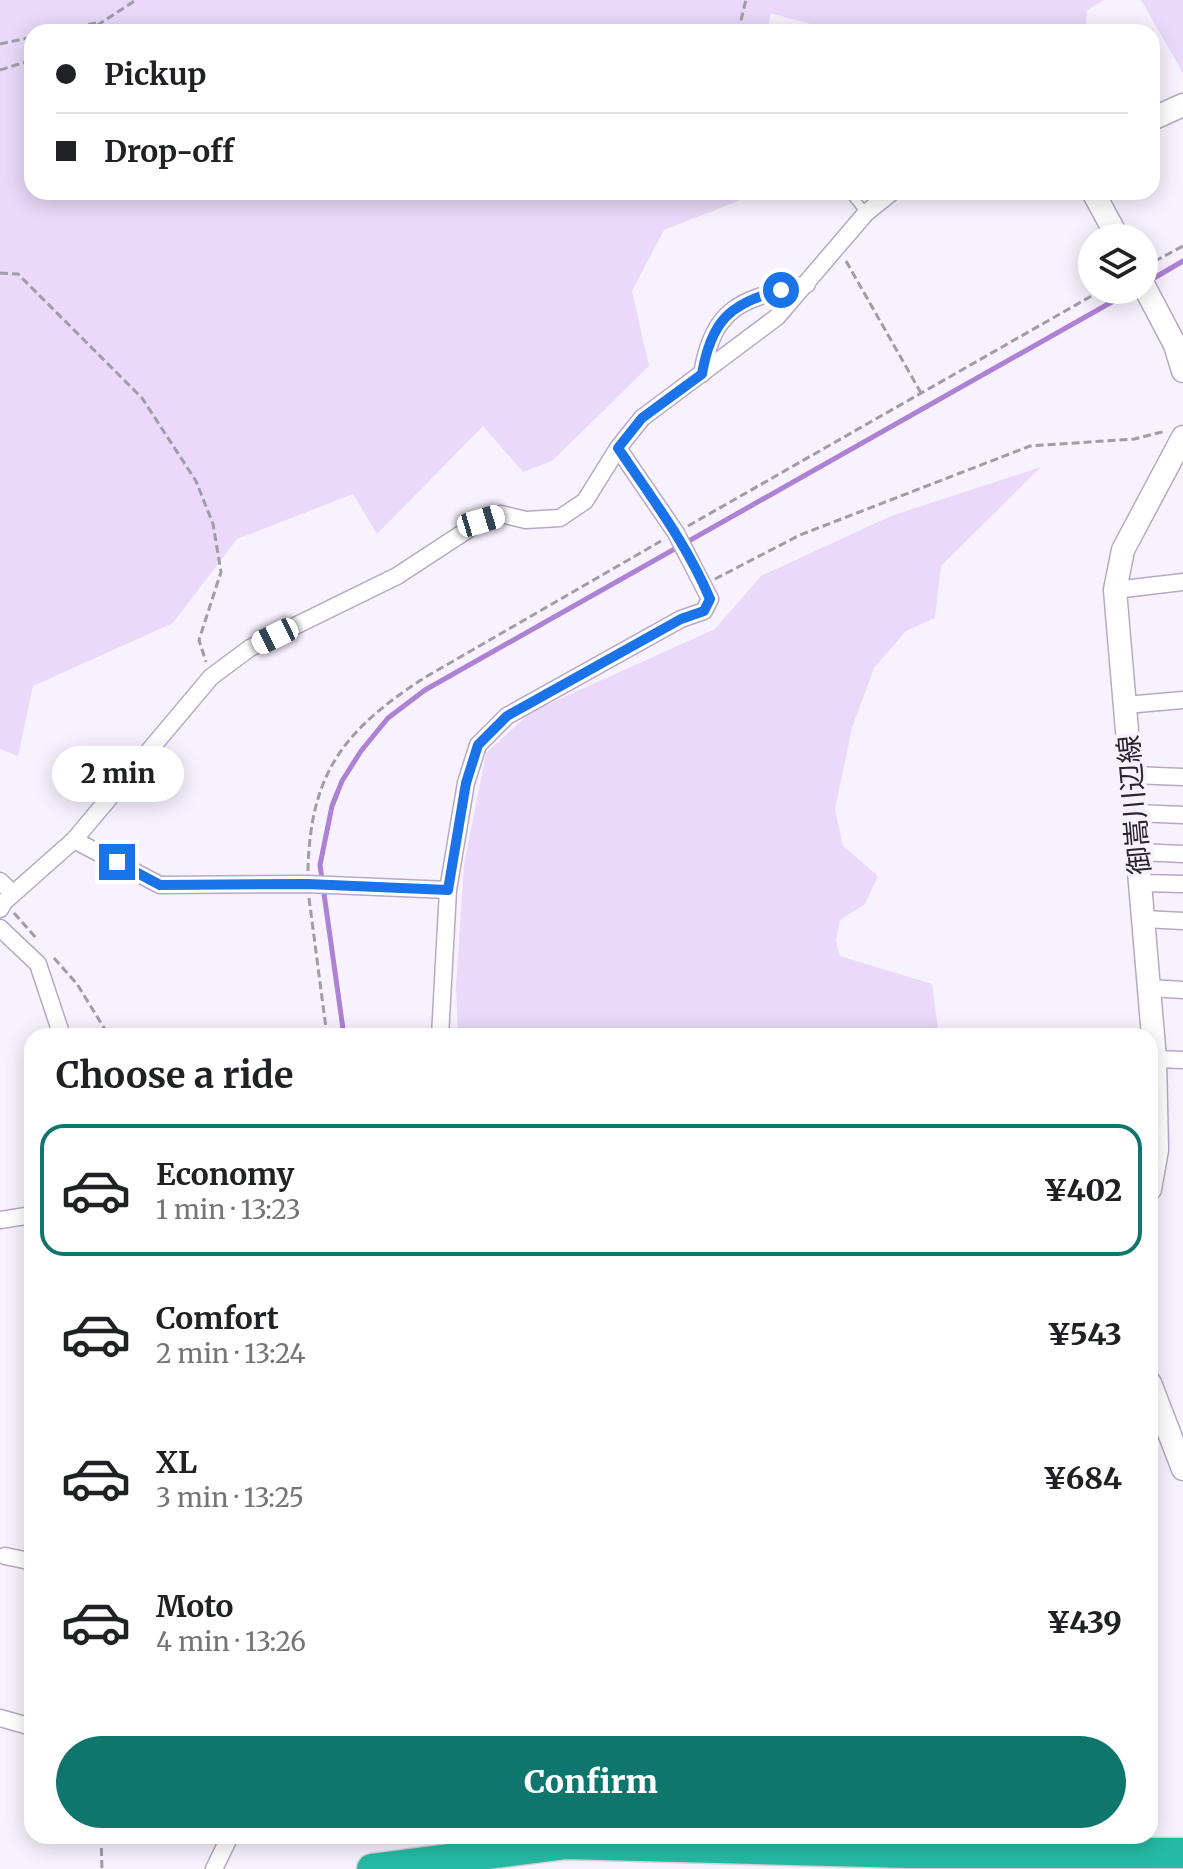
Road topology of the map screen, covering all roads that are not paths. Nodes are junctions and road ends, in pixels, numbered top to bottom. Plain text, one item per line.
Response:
1 (1183, 105) edge
2 (1160, 115) edge
3 (855, 200) edge
4 (882, 200) edge
5 (1097, 200) edge
6 (866, 213) junction
7 (1110, 224) edge
8 (808, 283) junction
9 (1153, 304) edge
10 (1183, 371) edge
11 (702, 374) junction
12 (1177, 433) edge
13 (618, 448) junction
14 (1183, 582) edge
15 (1115, 590) junction
16 (1183, 700) edge
17 (1126, 705) junction
18 (1132, 775) junction
19 (1183, 777) edge
20 (1135, 813) junction
21 (1183, 815) edge
22 (74, 840) junction
23 (1138, 852) junction
24 (1183, 854) edge
25 (0, 881) edge
26 (1141, 883) junction
27 (1183, 884) edge
28 (448, 890) junction
29 (6, 902) edge
30 (1144, 919) junction
31 (1183, 921) edge
32 (0, 928) edge
33 (1150, 988) junction
34 (1183, 990) edge
35 (59, 1028) edge
36 (440, 1028) edge
37 (1153, 1028) edge
38 (1158, 1059) edge
39 (1183, 1060) edge
40 (24, 1216) edge
41 (0, 1220) edge
42 (1158, 1404) edge
43 (1183, 1469) edge
44 (5, 1556) dead end
45 (24, 1560) edge
46 (0, 1718) edge
47 (24, 1725) edge
48 (226, 1844) edge
49 (562, 1844) edge
50 (837, 1844) edge
51 (1183, 1853) edge
52 (907, 1861) edge
53 (214, 1869) edge
54 (372, 1869) edge

1 - 2 main road
3 - 6 lane
4 - 6 street
5 - 7 main road
6 - 8 street
8 - 11 street
8 - 11 street
9 - 10 main road
11 - 13 street
12 - 15 main road, 御嵩川辺線
13 - 22 street
13 - 28 street
14 - 15 street
15 - 17 main road, 御嵩川辺線
16 - 17 street
17 - 18 main road, 御嵩川辺線
18 - 19 street
18 - 20 main road, 御嵩川辺線
20 - 21 street
20 - 23 main road, 御嵩川辺線
22 - 28 street
22 - 29 street
23 - 24 street
23 - 26 main road, 御嵩川辺線
25 - 29 street
26 - 27 street
26 - 30 main road, 御嵩川辺線
28 - 36 street
30 - 31 street
30 - 33 main road, 御嵩川辺線
32 - 35 street
33 - 34 street
33 - 37 main road, 御嵩川辺線
38 - 39 street
40 - 41 street
42 - 43 main road
44 - 45 street
46 - 47 street
48 - 53 street
49 - 54 highway
50 - 52 highway
51 - 52 highway

